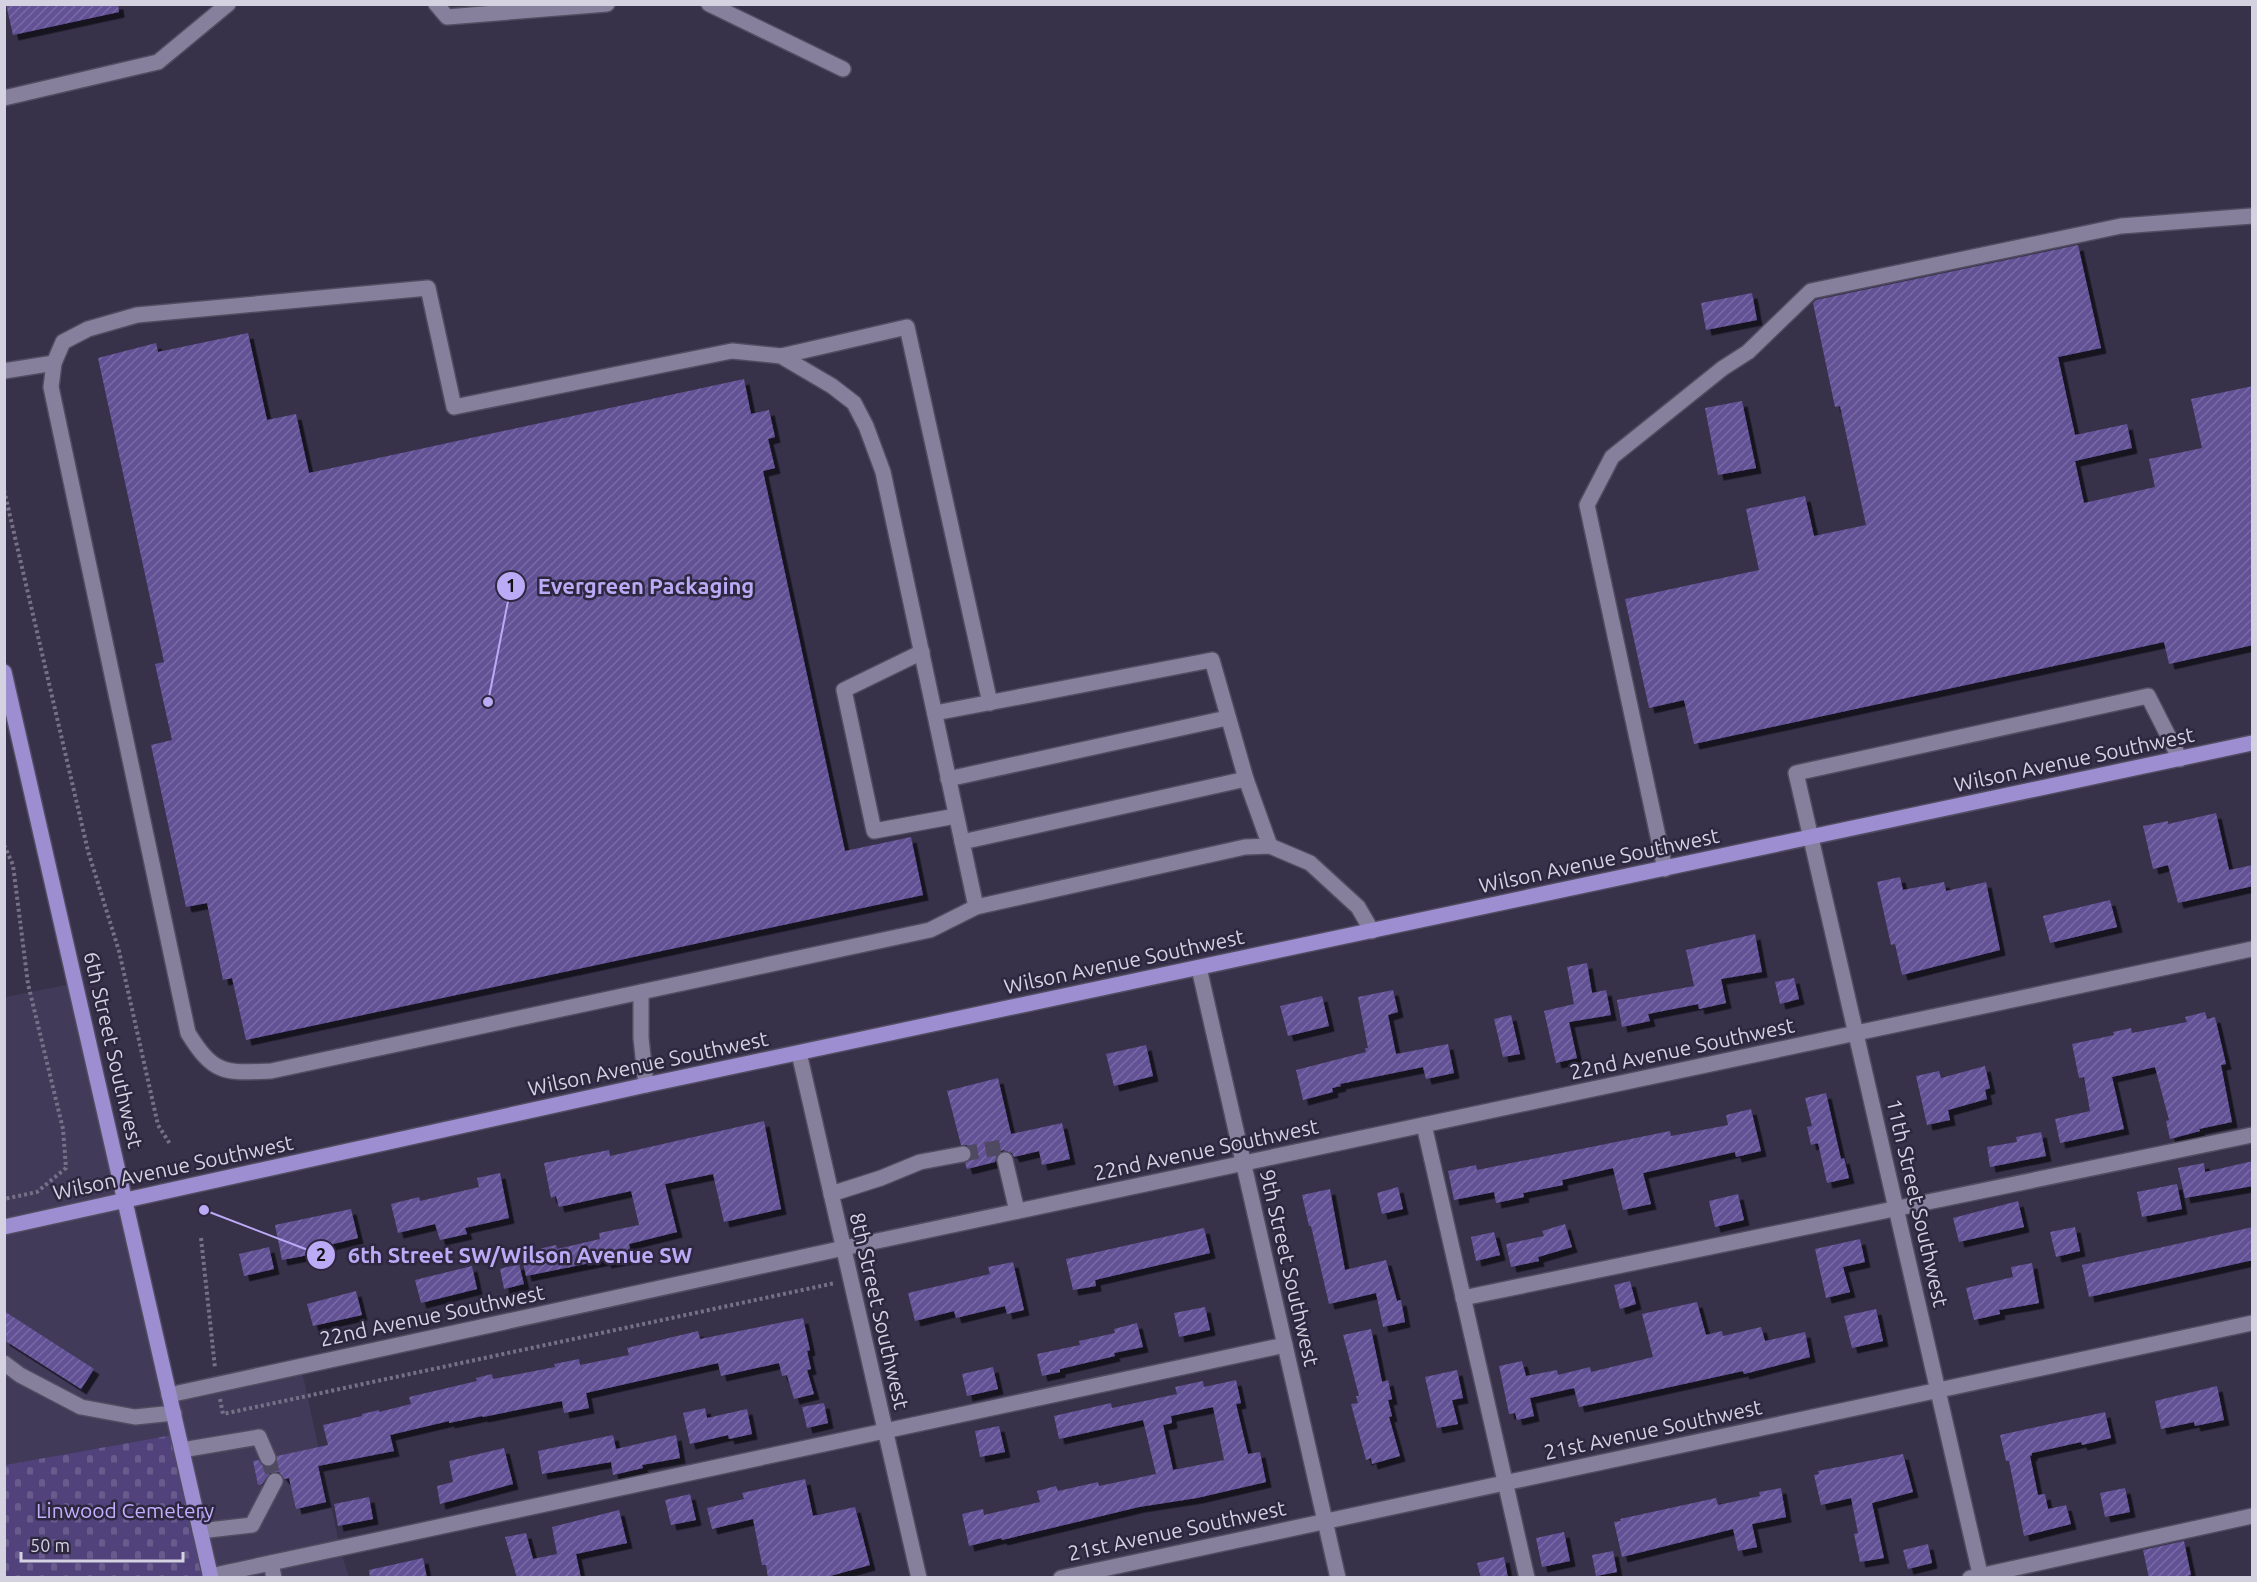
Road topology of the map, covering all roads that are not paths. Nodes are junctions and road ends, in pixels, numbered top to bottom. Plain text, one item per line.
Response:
1 (228, 4) edge
2 (436, 4) edge
3 (607, 4) edge
4 (709, 4) edge
5 (843, 69) dead end
6 (4, 98) edge
7 (2253, 216) edge
8 (781, 356) junction
9 (54, 363) junction
10 (4, 371) edge
11 (922, 652) junction
12 (4, 672) edge
13 (990, 702) junction
14 (935, 714) junction
15 (1227, 718) junction
16 (2253, 743) edge
17 (2180, 759) junction
18 (948, 779) junction
19 (1246, 779) junction
20 (956, 816) junction
21 (1812, 837) junction
22 (962, 842) junction
23 (1270, 846) junction
24 (1665, 868) junction
25 (976, 907) junction
26 (1372, 931) junction
27 (2253, 950) edge
28 (1199, 968) junction
29 (641, 992) junction
30 (1857, 1034) junction
31 (799, 1053) junction
32 (646, 1085) junction
33 (1424, 1125) junction
34 (2253, 1135) edge
35 (963, 1154) tunnel mouth
36 (1005, 1160) dead end
37 (1244, 1163) junction
38 (831, 1194) junction
39 (125, 1200) junction
40 (1896, 1208) junction
41 (1017, 1211) junction
42 (4, 1227) edge
43 (843, 1248) junction
44 (1463, 1298) junction
45 (2253, 1323) edge
46 (1285, 1344) junction
47 (4, 1363) edge
48 (1938, 1390) junction
49 (170, 1395) junction
50 (174, 1413) junction
51 (885, 1431) junction
52 (182, 1450) junction
53 (268, 1458) tunnel mouth
54 (275, 1481) tunnel mouth
55 (1506, 1483) junction
56 (2253, 1516) edge
57 (1325, 1521) junction
58 (200, 1532) junction
59 (273, 1570) edge
60 (211, 1577) edge
61 (1977, 1577) edge
62 (919, 1578) edge
63 (1061, 1578) edge
64 (1338, 1578) edge
65 (1527, 1578) edge

1 - 6 street
2 - 3 street
4 - 5 street
7 - 24 street
8 - 9 street
8 - 11 street
8 - 13 street
9 - 10 street
9 - 29 street
11 - 14 street
11 - 20 street
12 - 39 main road, 6th Street Southwest
13 - 14 street
13 - 15 street
14 - 18 street
15 - 18 street
15 - 19 street
16 - 17 main road, Wilson Avenue Southwest
17 - 21 main road, Wilson Avenue Southwest
17 - 21 street, 11th Street Southwest
18 - 20 street
19 - 22 street
19 - 23 street
20 - 22 street
21 - 24 main road, Wilson Avenue Southwest
21 - 30 street, 11th Street Southwest
22 - 25 street
23 - 25 street
23 - 26 street
24 - 26 main road, Wilson Avenue Southwest
25 - 29 street
26 - 28 main road, Wilson Avenue Southwest
27 - 30 street, 22nd Avenue Southwest
28 - 31 main road, Wilson Avenue Southwest
28 - 37 street, 9th Street Southwest
29 - 32 street
30 - 33 street, 22nd Avenue Southwest
30 - 40 street, 11th Street Southwest
31 - 32 main road, Wilson Avenue Southwest
31 - 38 street, 8th Street Southwest
32 - 39 main road, Wilson Avenue Southwest
33 - 37 street, 22nd Avenue Southwest
33 - 44 street
34 - 40 street
35 - 38 street
36 - 41 street
37 - 41 street, 22nd Avenue Southwest
37 - 46 street, 9th Street Southwest
38 - 43 street, 8th Street Southwest
39 - 42 main road, Wilson Avenue Southwest
39 - 49 main road, 6th Street Southwest
40 - 44 street
40 - 48 street, 11th Street Southwest
41 - 43 street, 22nd Avenue Southwest
43 - 49 street, 22nd Avenue Southwest
43 - 51 street, 8th Street Southwest
44 - 55 street
45 - 48 street, 21st Avenue Southwest
46 - 51 street
46 - 57 street, 9th Street Southwest
47 - 50 street
48 - 55 street, 21st Avenue Southwest
48 - 61 street, 11th Street Southwest
49 - 50 main road, 6th Street Southwest
50 - 52 main road, 6th Street Southwest
51 - 59 street
51 - 62 street, 8th Street Southwest
52 - 53 street
52 - 58 main road, 6th Street Southwest
54 - 58 street
55 - 57 street, 21st Avenue Southwest
55 - 65 street
56 - 61 street
57 - 63 street, 21st Avenue Southwest
57 - 64 street, 9th Street Southwest
58 - 60 main road, 6th Street Southwest
59 - 60 street

